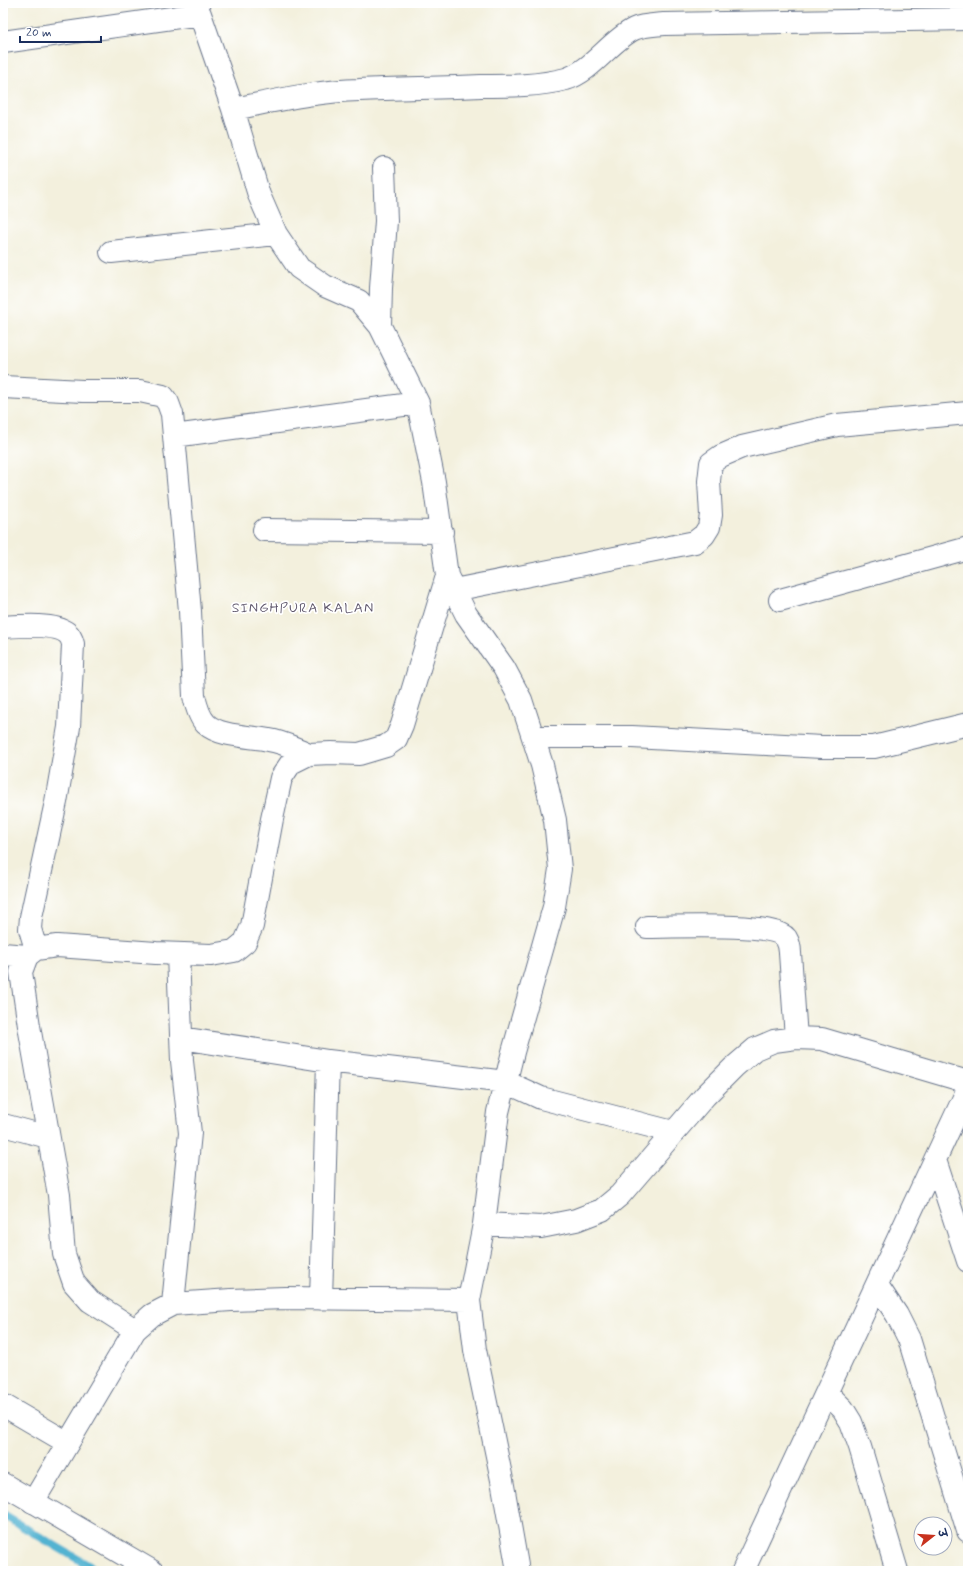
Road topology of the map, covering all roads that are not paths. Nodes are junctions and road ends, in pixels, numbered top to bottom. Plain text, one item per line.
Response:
1 (197, 9) edge
2 (968, 20) edge
3 (3, 42) edge
4 (233, 108) junction
5 (384, 168) dead end
6 (276, 234) junction
7 (111, 252) dead end
8 (380, 326) junction
9 (3, 387) edge
10 (418, 403) junction
11 (968, 413) edge
12 (174, 436) junction
13 (264, 530) dead end
14 (442, 532) junction
15 (968, 548) edge
16 (450, 583) junction
17 (780, 600) dead end
18 (3, 626) edge
19 (968, 724) edge
20 (533, 737) junction
21 (309, 754) junction
22 (646, 927) dead end
23 (32, 953) junction
24 (3, 954) edge
25 (178, 954) junction
26 (181, 1038) junction
27 (796, 1038) junction
28 (328, 1061) junction
29 (506, 1082) junction
30 (968, 1082) edge
31 (968, 1089) edge
32 (3, 1126) edge
33 (673, 1132) junction
34 (48, 1137) junction
35 (935, 1160) junction
36 (484, 1224) junction
37 (968, 1262) edge
38 (876, 1285) junction
39 (321, 1299) junction
40 (469, 1300) junction
41 (173, 1304) junction
42 (134, 1330) junction
43 (827, 1393) junction
44 (3, 1405) edge
45 (68, 1443) junction
46 (3, 1484) edge
47 (33, 1502) junction
48 (968, 1531) edge
49 (152, 1571) edge
50 (518, 1571) edge
51 (743, 1571) edge
52 (898, 1571) edge

1 - 3 street
1 - 4 street
2 - 4 street
4 - 6 street
5 - 8 street
6 - 7 street
6 - 8 street
8 - 10 street
9 - 12 street
10 - 12 street
10 - 14 street
11 - 16 street
12 - 21 street
13 - 14 street
14 - 16 street
15 - 17 street
16 - 20 street
16 - 21 street
18 - 23 street
19 - 20 street
20 - 29 street
21 - 25 street
22 - 27 street
23 - 24 street
23 - 25 street
23 - 34 street
25 - 26 street
26 - 28 street
26 - 41 street
27 - 30 street
27 - 33 street
28 - 29 street
28 - 39 street
29 - 33 street
29 - 36 street
31 - 35 street
32 - 34 street
33 - 36 street
34 - 42 street
35 - 37 street
35 - 38 street
36 - 40 street
38 - 43 street
38 - 48 street
39 - 40 street
39 - 41 street
40 - 50 street
41 - 42 street
42 - 45 street
43 - 51 street
43 - 52 street
44 - 45 street
45 - 47 street
46 - 47 street
47 - 49 street

